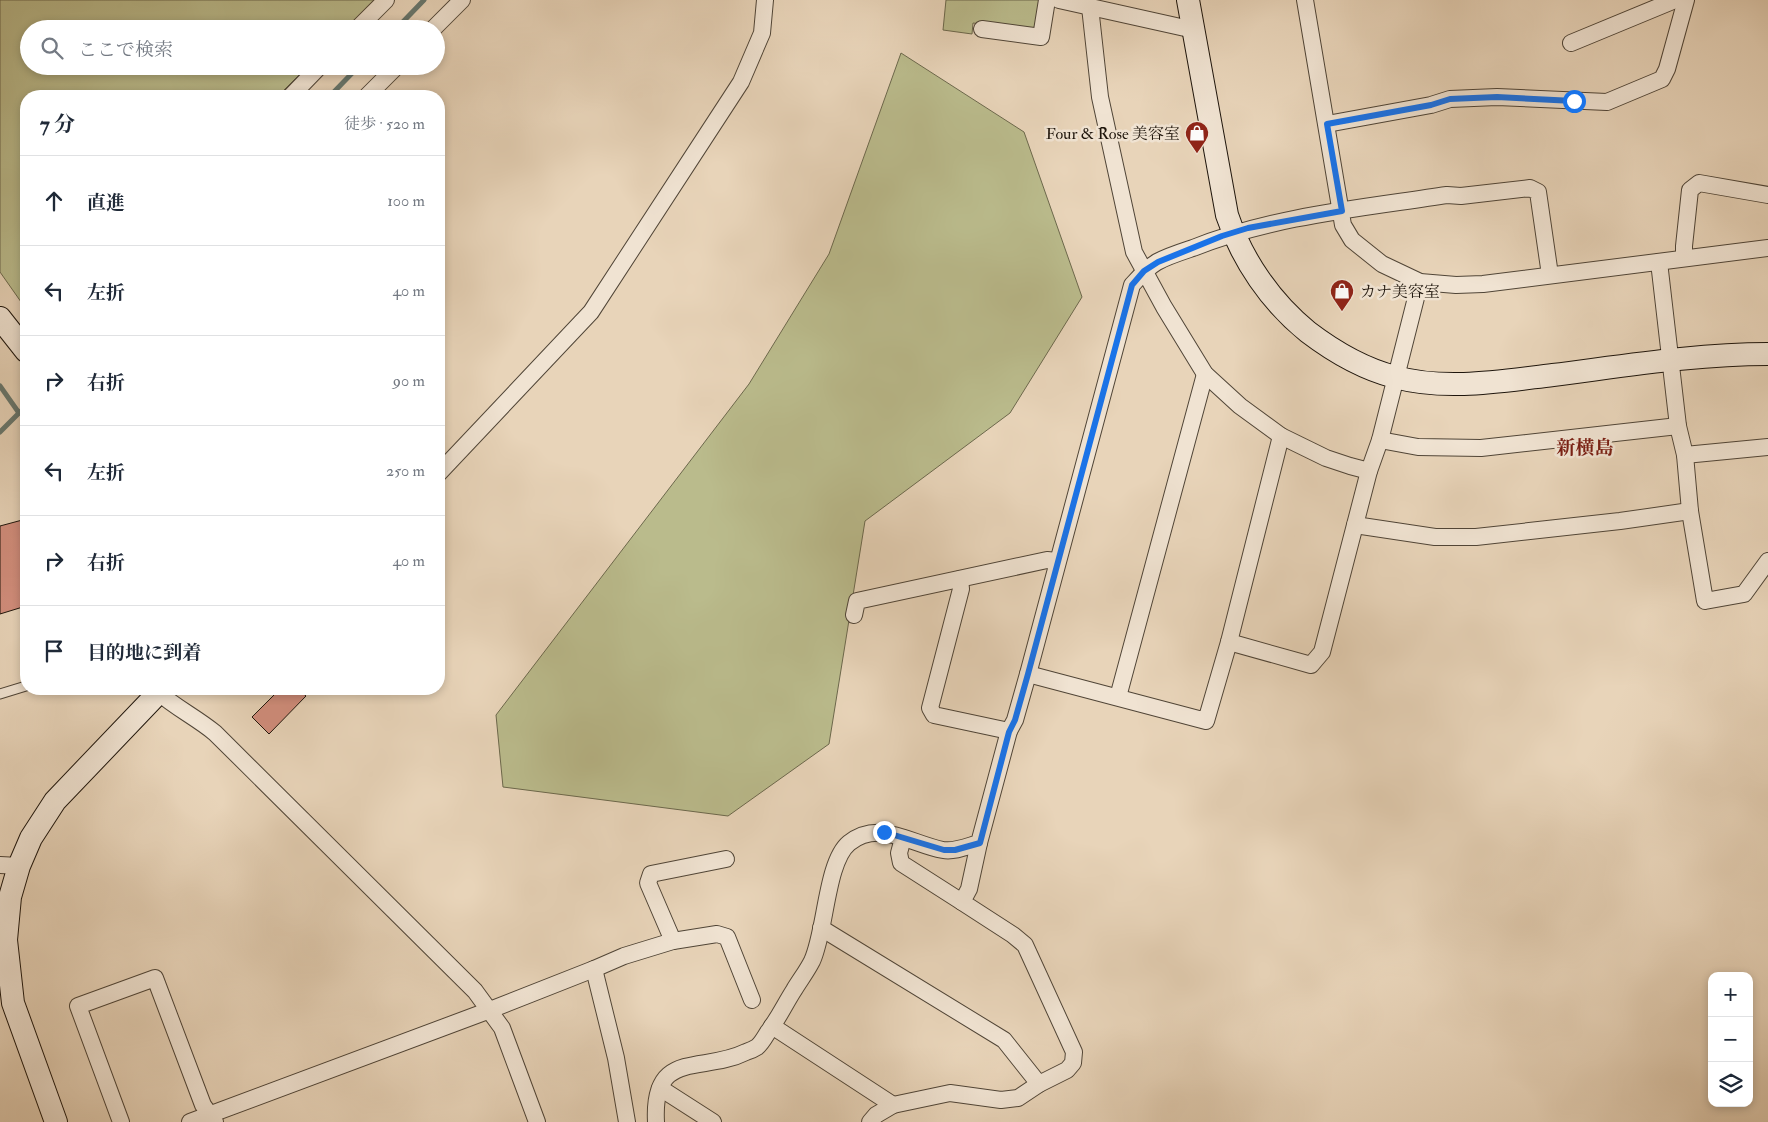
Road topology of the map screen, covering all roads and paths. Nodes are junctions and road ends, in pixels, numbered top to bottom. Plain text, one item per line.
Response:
1 (386, 0) edge
2 (462, 0) edge
3 (765, 0) edge
4 (1047, 0) edge
5 (1059, 0) edge
6 (1188, 0) edge
7 (1305, 0) edge
8 (1675, 0) edge
9 (1686, 0) edge
10 (1090, 7) junction
11 (366, 20) edge
12 (443, 20) edge
13 (982, 30) dead end
14 (1194, 30) junction
15 (1571, 43) dead end
16 (311, 75) edge
17 (388, 75) edge
18 (297, 90) edge
19 (373, 90) edge
20 (1327, 124) junction
21 (1768, 195) edge
22 (1342, 211) junction
23 (1233, 233) junction
24 (1768, 248) edge
25 (1684, 258) junction
26 (1659, 262) junction
27 (1144, 271) junction
28 (1550, 274) junction
29 (1420, 282) junction
30 (0, 318) edge
31 (20, 343) edge
32 (1768, 354) edge
33 (1671, 360) junction
34 (1205, 374) junction
35 (1395, 377) junction
36 (1678, 426) junction
37 (1281, 436) junction
38 (1380, 440) junction
39 (1768, 447) edge
40 (1685, 455) junction
41 (445, 467) edge
42 (1369, 471) junction
43 (1690, 511) junction
44 (1355, 525) junction
45 (1057, 561) junction
46 (1768, 561) edge
47 (960, 579) junction
48 (854, 615) dead end
49 (1229, 642) junction
50 (1028, 674) junction
51 (20, 688) edge
52 (0, 694) edge
53 (156, 695) edge
54 (163, 695) edge
55 (1118, 697) junction
56 (1009, 732) junction
57 (903, 838) junction
58 (980, 843) junction
59 (726, 859) dead end
60 (10, 866) edge
61 (962, 902) junction
62 (822, 928) junction
63 (673, 941) junction
64 (594, 969) junction
65 (752, 1000) dead end
66 (490, 1010) junction
67 (772, 1026) junction
68 (1039, 1084) junction
69 (660, 1088) junction
70 (892, 1104) junction
71 (213, 1118) edge
72 (56, 1122) edge
73 (121, 1122) edge
74 (190, 1122) edge
75 (537, 1122) edge
76 (627, 1122) edge
77 (656, 1122) edge
78 (713, 1122) edge
79 (870, 1122) edge

1 - 11 street
2 - 12 street
3 - 41 street
4 - 13 street
5 - 10 street
6 - 14 street
7 - 20 street
8 - 15 street
9 - 20 street
10 - 14 street
10 - 27 street
14 - 23 street
16 - 18 street
17 - 19 street
20 - 22 street
21 - 25 street
22 - 23 street
22 - 28 street
22 - 29 street
23 - 27 street
23 - 35 street
24 - 25 street
25 - 26 street
26 - 28 street
26 - 33 street
27 - 34 street
27 - 45 street
28 - 29 street
29 - 35 street
30 - 31 street
32 - 33 street
33 - 35 street
33 - 36 street
34 - 37 street
34 - 55 street
35 - 38 street
36 - 38 street
36 - 40 street
37 - 42 street
37 - 49 street
38 - 42 street
39 - 40 street
40 - 43 street
42 - 44 street
43 - 44 street
43 - 46 street
44 - 49 street
45 - 47 street
45 - 50 street
47 - 48 street
47 - 56 street
49 - 55 street
50 - 55 street
50 - 56 street
51 - 52 lane
53 - 60 street
54 - 66 street
56 - 58 street
57 - 58 street
57 - 61 street
57 - 62 street
58 - 61 street
59 - 63 street
60 - 72 street
61 - 68 street
62 - 67 street
62 - 68 street
63 - 64 street
63 - 65 street
64 - 66 street
64 - 76 street
66 - 71 street
66 - 75 street
67 - 69 street
67 - 70 street
68 - 70 street
69 - 77 street
69 - 78 street
70 - 79 street
71 - 73 street
71 - 74 street

